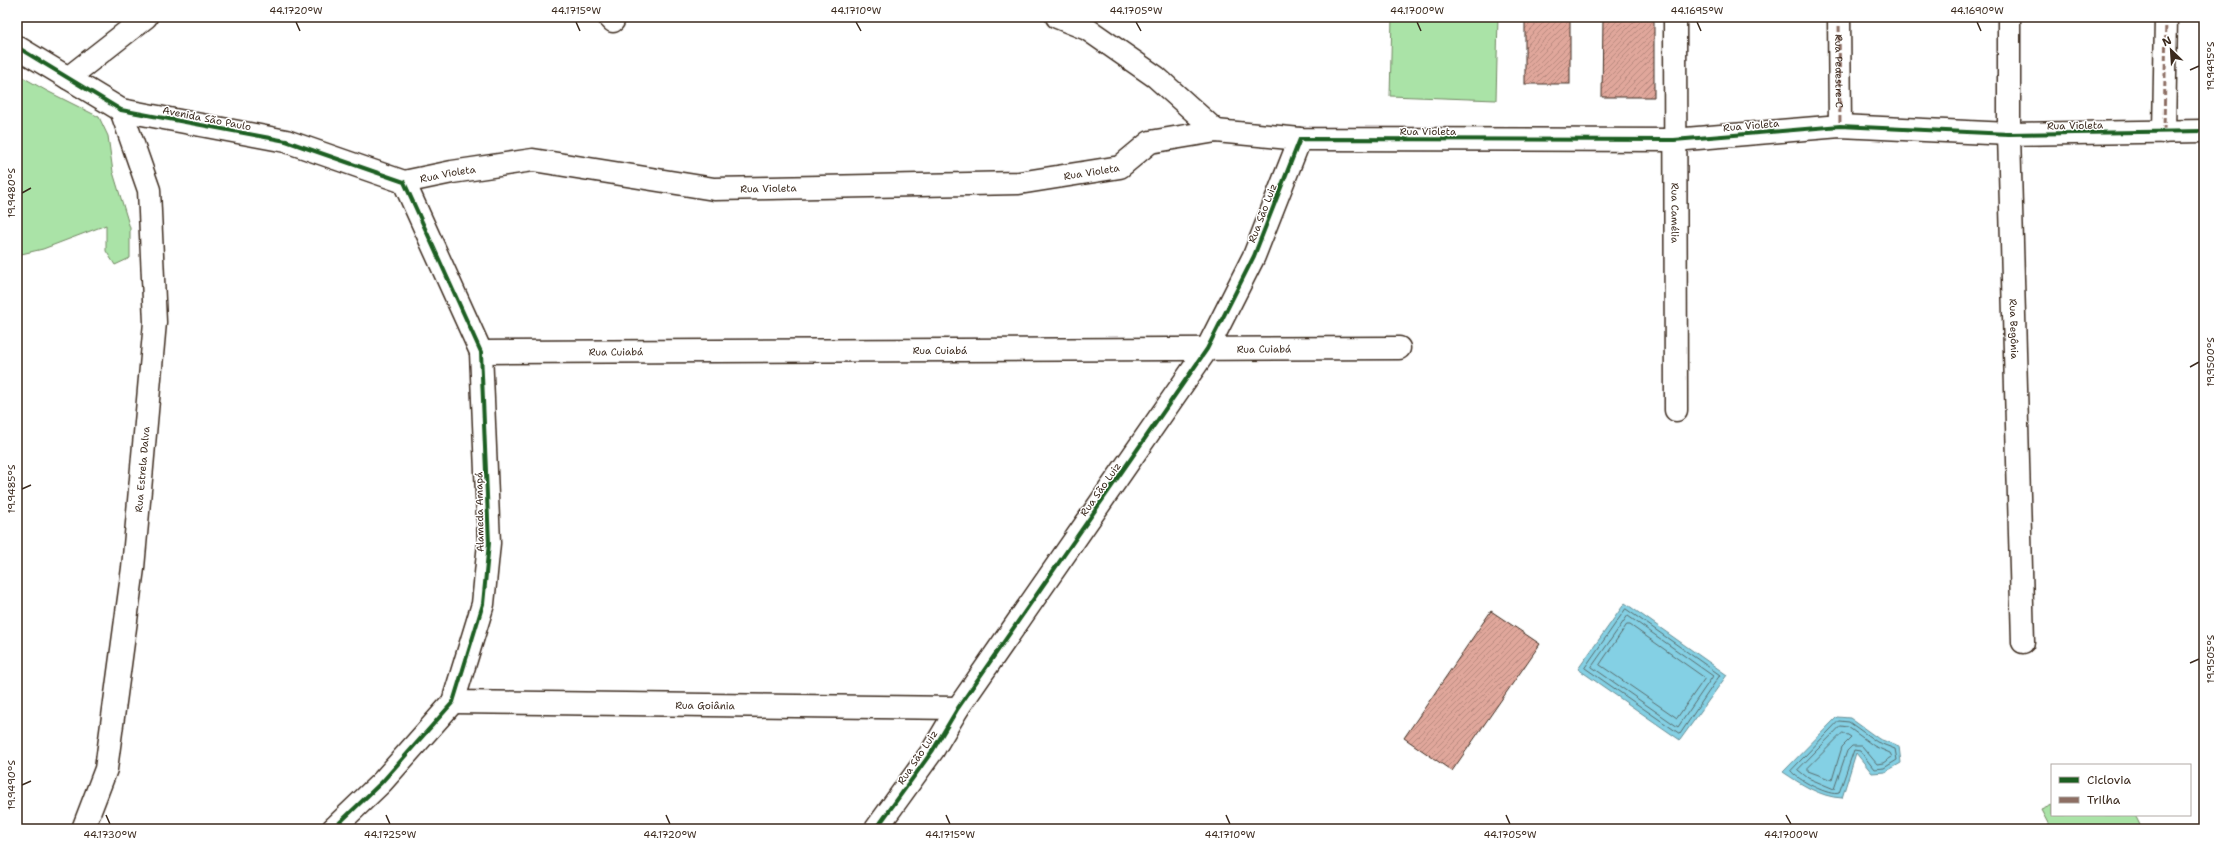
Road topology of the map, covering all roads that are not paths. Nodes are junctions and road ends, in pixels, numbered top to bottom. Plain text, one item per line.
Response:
1 (146, 17) edge
2 (1057, 17) edge
3 (1675, 17) edge
4 (1840, 17) edge
5 (2009, 17) edge
6 (2166, 17) edge
7 (17, 47) edge
8 (68, 78) junction
9 (121, 110) junction
10 (1840, 126) junction
11 (2204, 131) edge
12 (1216, 132) junction
13 (2164, 132) junction
14 (2009, 134) junction
15 (1300, 138) junction
16 (1674, 140) junction
17 (404, 182) junction
18 (1399, 348) dead end
19 (1207, 349) junction
20 (481, 352) junction
21 (1676, 410) dead end
22 (2023, 642) dead end
23 (453, 702) junction
24 (958, 708) junction
25 (83, 829) edge
26 (333, 829) edge
27 (876, 829) edge

1 - 8 street
2 - 12 street
3 - 16 street, Rua Camélia
4 - 10 street, Rua Pedestre-C
5 - 14 street, Rua Begônia
6 - 13 street
7 - 8 street, Avenida São Paulo
8 - 9 street, Avenida São Paulo
9 - 17 street, Avenida São Paulo
9 - 25 street, Rua Estrela Dalva
10 - 14 street, Rua Violeta
10 - 16 street, Rua Violeta
11 - 13 street, Rua Violeta
12 - 15 street, Rua Violeta
12 - 17 street, Rua Violeta
13 - 14 street, Rua Violeta
14 - 22 street, Rua Begônia
15 - 16 street, Rua Violeta
15 - 19 street, Rua São Luiz
16 - 21 street, Rua Camélia
17 - 20 street, Alameda Amapá
18 - 19 street, Rua Cuiabá
19 - 20 street, Rua Cuiabá
19 - 24 street, Rua São Luiz
20 - 23 street, Alameda Amapá
23 - 24 street, Rua Goiânia
23 - 26 street, Alameda Amapá
24 - 27 street, Rua São Luiz

